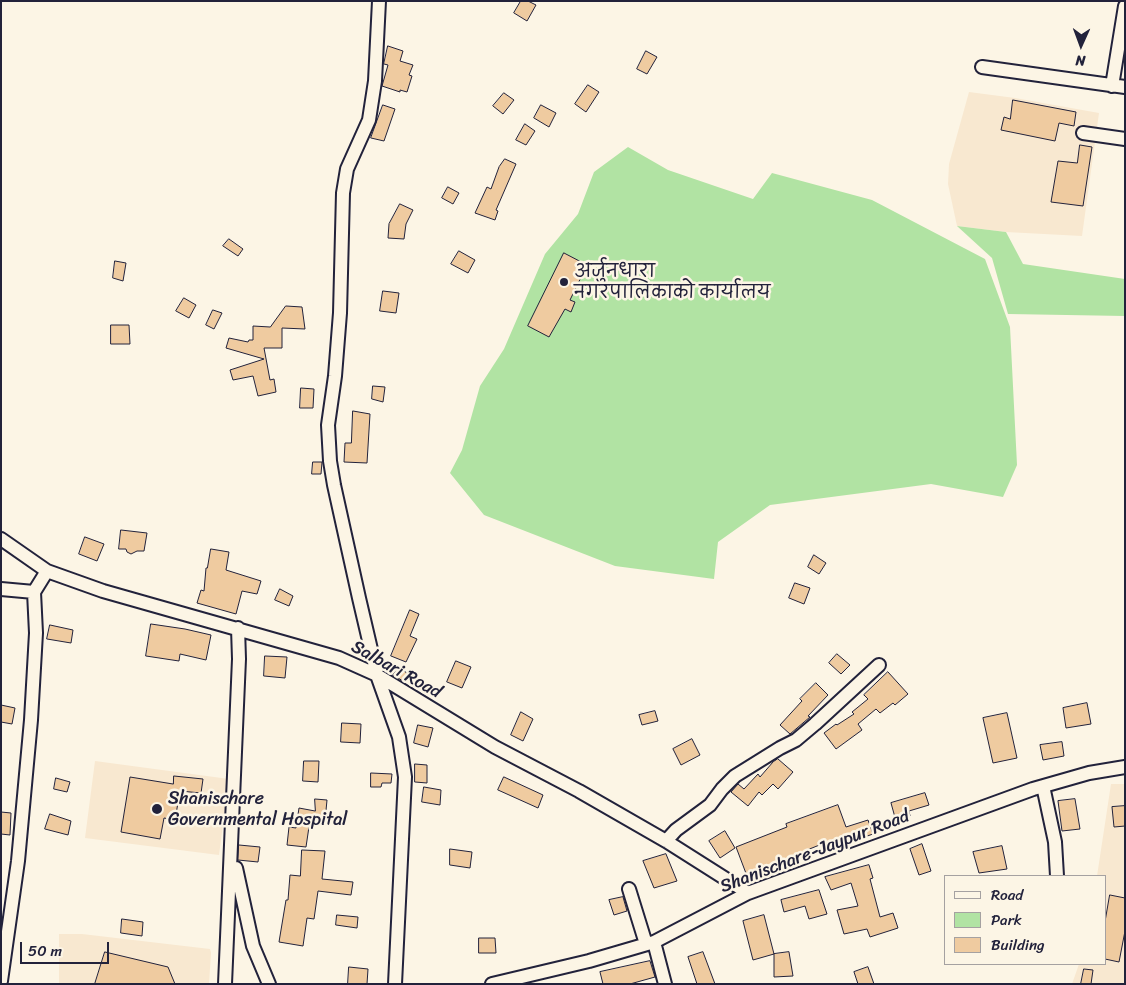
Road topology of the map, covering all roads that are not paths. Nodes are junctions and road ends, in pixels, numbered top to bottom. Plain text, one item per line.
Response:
1 (379, 1) edge
2 (1125, 6) edge
3 (1122, 37) edge
4 (982, 67) dead end
5 (1119, 86) edge
6 (1083, 133) dead end
7 (1125, 139) edge
8 (1, 538) edge
9 (47, 570) junction
10 (1, 589) edge
11 (34, 592) junction
12 (238, 628) junction
13 (879, 665) dead end
14 (376, 675) junction
15 (1125, 767) edge
16 (1043, 786) junction
17 (666, 841) junction
18 (232, 851) junction
19 (1057, 875) edge
20 (629, 889) dead end
21 (748, 893) junction
22 (650, 943) junction
23 (1, 981) edge
24 (226, 984) edge
25 (269, 984) edge
26 (395, 984) edge
27 (492, 984) edge
28 (665, 984) edge

1 - 14 street
2 - 3 street
3 - 5 street
4 - 5 street
6 - 7 street
8 - 9 street, Salbari Road
9 - 11 street
9 - 12 street, Salbari Road
10 - 11 street
11 - 23 street
12 - 14 street, Salbari Road
12 - 18 street
13 - 17 street
14 - 17 street, Salbari Road
14 - 26 street
15 - 16 street, Shanischare-Jaypur Road
16 - 19 street
16 - 21 street, Shanischare-Jaypur Road
17 - 21 street, Salbari Road
18 - 24 street
18 - 25 street
20 - 22 street
21 - 22 street, Shanischare-Jaypur Road
22 - 27 street, Shanischare-Jaypur Road
22 - 28 street

